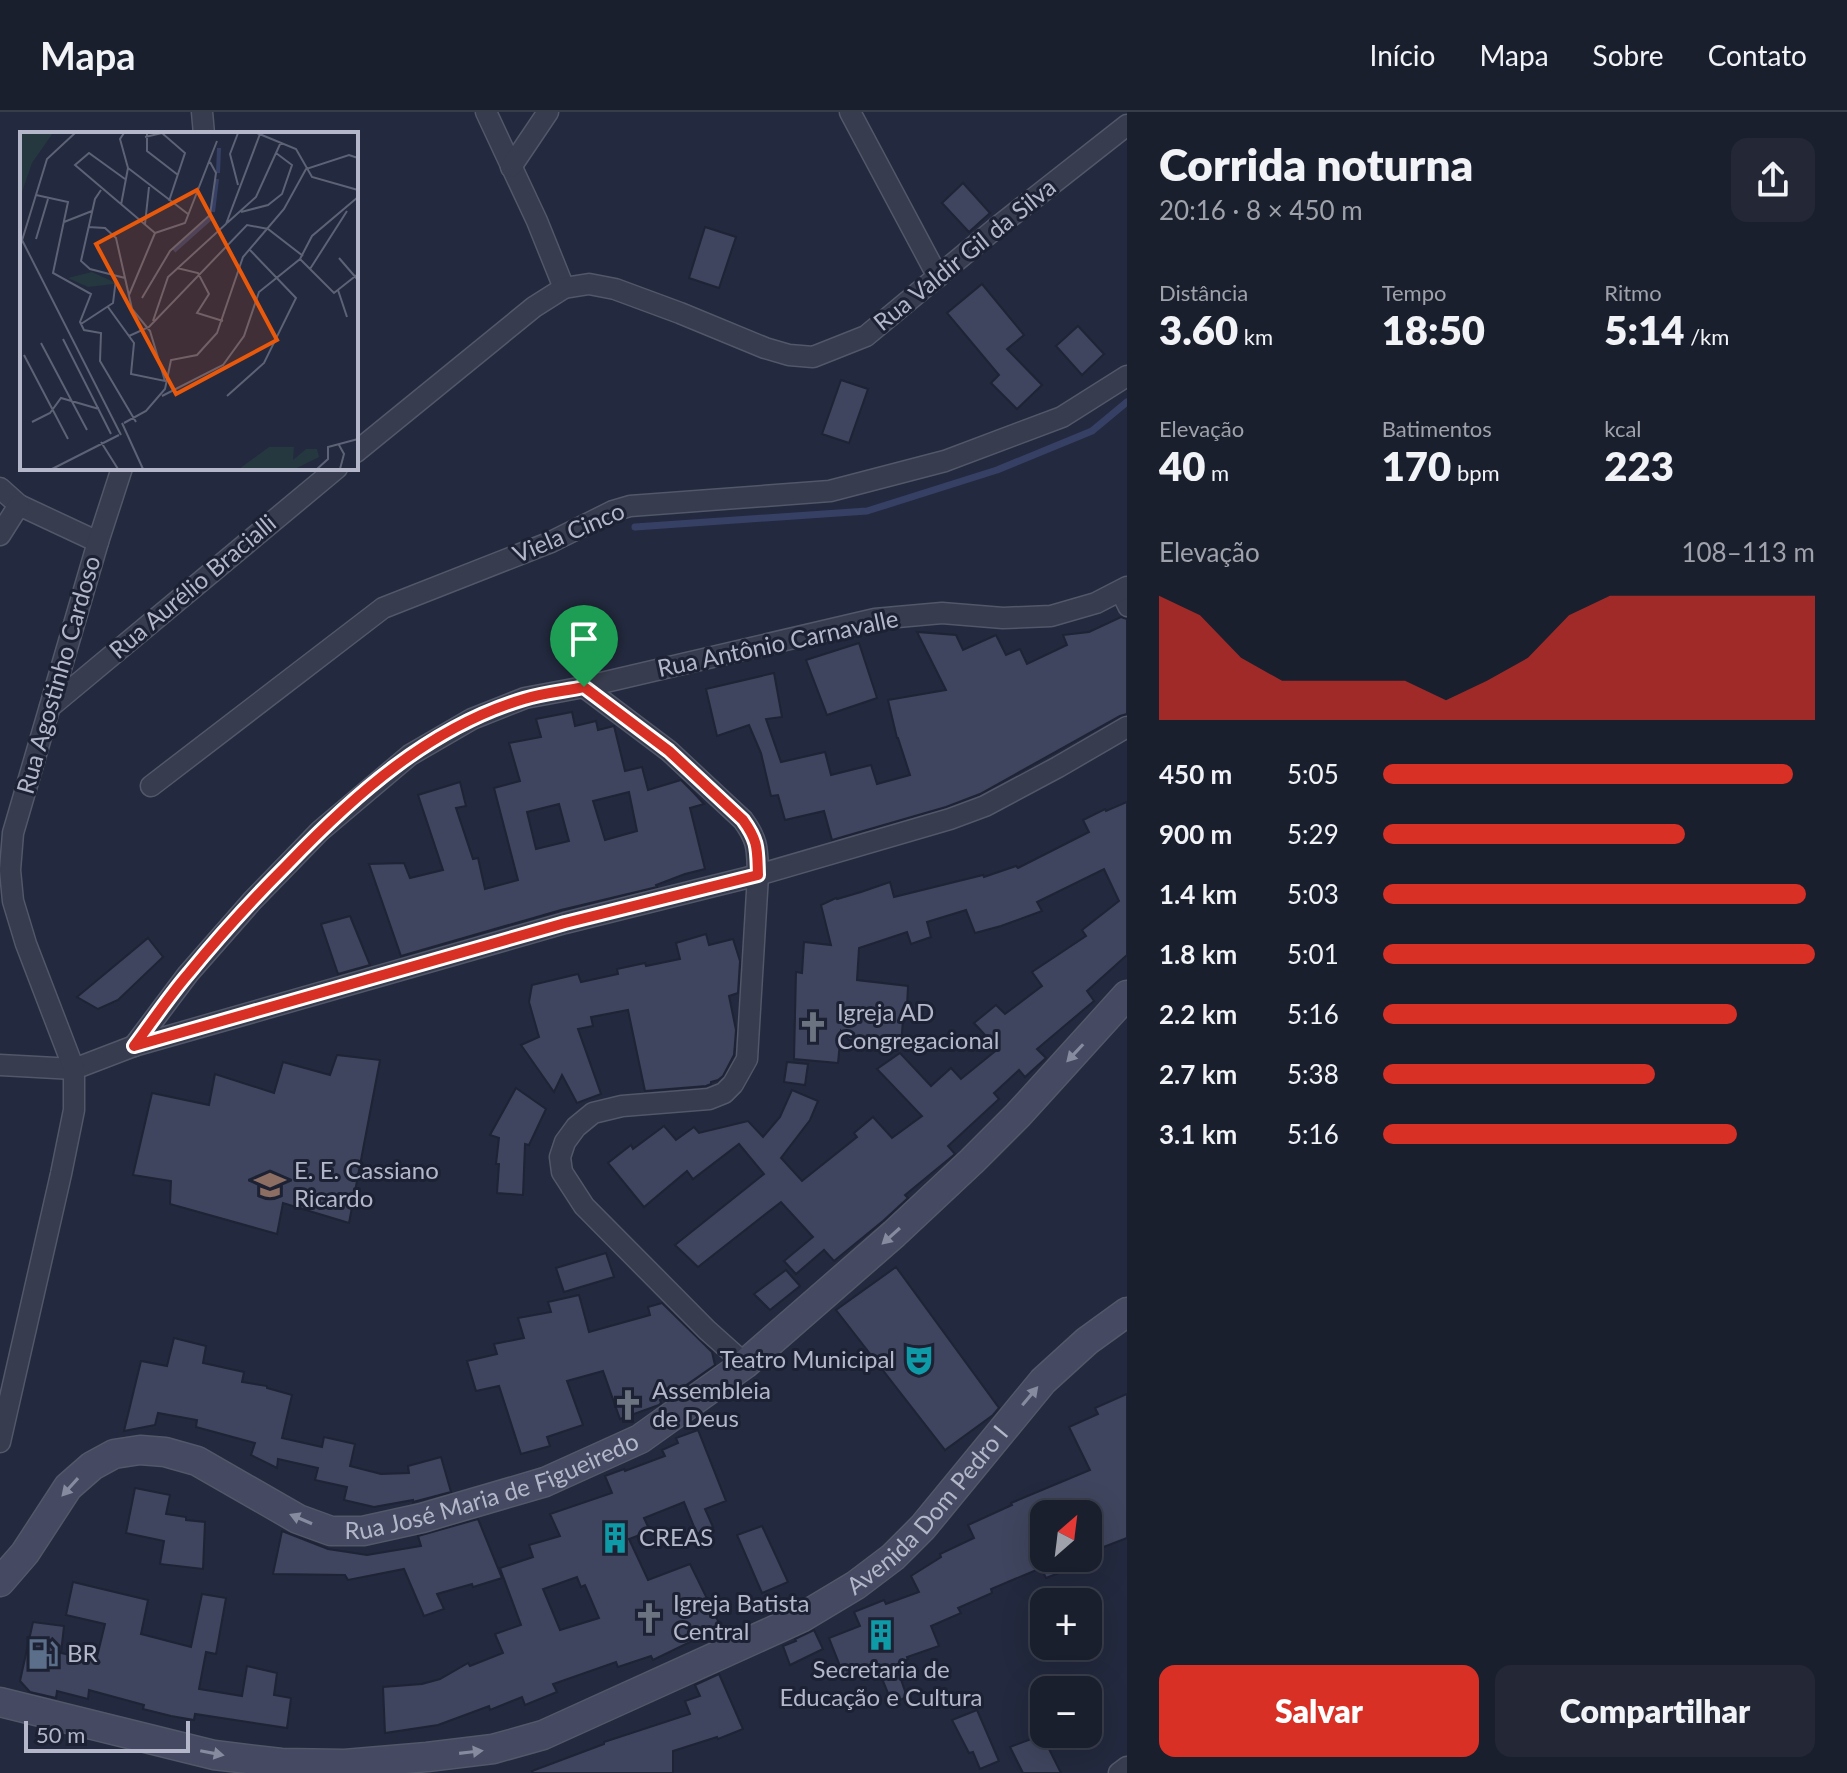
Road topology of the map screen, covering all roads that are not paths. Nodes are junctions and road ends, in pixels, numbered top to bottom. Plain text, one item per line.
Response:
1 (202, 112) edge
2 (486, 112) edge
3 (548, 112) edge
4 (850, 112) edge
5 (1127, 125) edge
6 (204, 132) edge
7 (511, 167) junction
8 (938, 277) junction
9 (564, 288) junction
10 (1127, 376) edge
11 (358, 450) edge
12 (121, 470) edge
13 (335, 470) edge
14 (0, 488) edge
15 (19, 505) junction
16 (0, 535) edge
17 (98, 542) junction
18 (1124, 596) edge
19 (584, 687) junction
20 (50, 707) junction
21 (1127, 727) edge
22 (151, 786) dead end
23 (758, 875) junction
24 (1125, 998) edge
25 (134, 1046) junction
26 (0, 1065) edge
27 (74, 1069) junction
28 (1127, 1312) edge
29 (745, 1364) junction
30 (0, 1442) edge
31 (0, 1582) edge
32 (0, 1702) edge
33 (1127, 1767) edge
34 (1119, 1773) edge

1 - 6 street
2 - 7 street
3 - 7 street
4 - 8 street
5 - 8 street, Rua Valdir Gil da Silva
7 - 9 street
8 - 9 street, Rua Valdir Gil da Silva
9 - 11 street
10 - 22 street, Viela Cinco
12 - 17 street, Rua Agostinho Cardoso
13 - 20 street, Rua Aurélio Bracialli
14 - 15 street
15 - 16 street
15 - 17 street
17 - 20 street, Rua Agostinho Cardoso
18 - 19 street, Rua Antônio Carnavalle
19 - 23 street
19 - 25 street, Rua Antônio Carnavalle
20 - 27 street, Rua Agostinho Cardoso
21 - 23 street
23 - 25 street
23 - 29 street
24 -> 29 main road, Rua José Maria de Figueiredo
25 - 27 street
26 - 27 street
27 - 30 street, Rua Agostinho Cardoso
32 -> 28 main road, Avenida Dom Pedro I
29 -> 31 main road, Rua José Maria de Figueiredo
33 - 34 street

